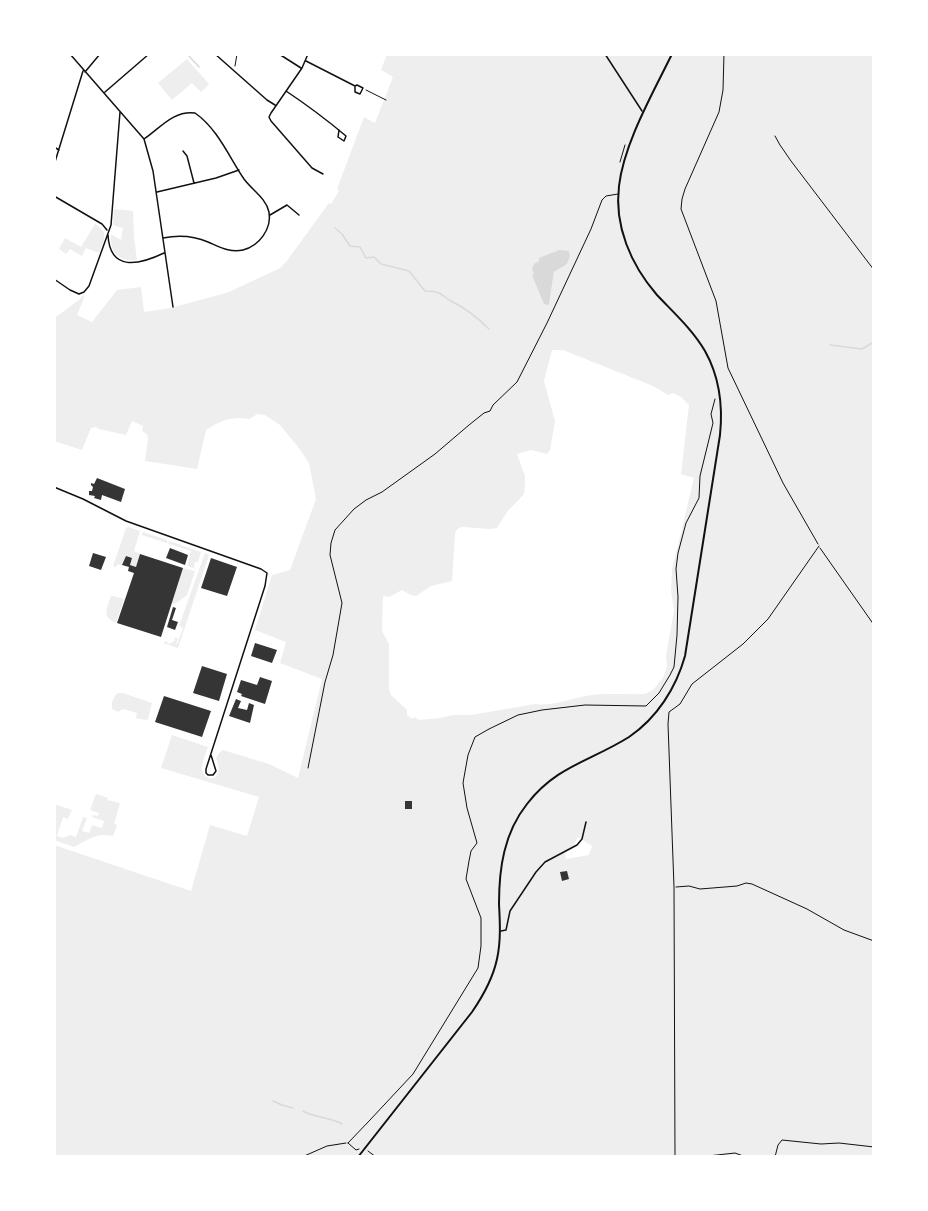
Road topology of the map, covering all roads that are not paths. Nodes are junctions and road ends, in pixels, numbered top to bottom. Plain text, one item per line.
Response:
1 (70, 54) edge
2 (100, 54) edge
3 (149, 54) edge
4 (215, 54) edge
5 (279, 54) edge
6 (308, 54) edge
7 (605, 54) edge
8 (672, 54) edge
9 (306, 61) junction
10 (302, 68) junction
11 (85, 71) junction
12 (355, 86) junction
13 (286, 91) junction
14 (104, 93) junction
15 (276, 105) junction
16 (120, 111) junction
17 (644, 113) junction
18 (339, 130) dead end
19 (144, 139) junction
20 (54, 147) edge
21 (60, 150) junction
22 (183, 151) dead end
23 (54, 165) edge
24 (239, 171) junction
25 (323, 174) dead end
26 (194, 184) junction
27 (156, 192) junction
28 (618, 194) junction
29 (54, 196) edge
30 (269, 215) junction
31 (299, 215) dead end
32 (107, 231) junction
33 (163, 238) junction
34 (165, 252) junction
35 (54, 279) edge
36 (174, 307) dead end
37 (54, 487) edge
38 (211, 755) junction
39 (308, 768) dead end
40 (586, 822) dead end
41 (500, 931) junction
42 (358, 1157) edge

1 - 11 street
2 - 11 street
3 - 14 street
4 - 15 street
5 - 10 street
6 - 9 street
7 - 17 street
8 - 17 street
9 - 10 street
9 - 12 street
10 - 13 street
11 - 14 street
11 - 21 street
12 - 12 street
13 - 15 street
13 - 18 street
14 - 16 street
15 - 25 street
16 - 19 street
16 - 32 street
17 - 28 street
19 - 24 street
19 - 27 street
20 - 21 street
21 - 23 street
22 - 26 street
24 - 26 street
24 - 30 street
26 - 27 street
27 - 33 street
28 - 39 lane
28 - 41 street
29 - 32 street
30 - 31 street
30 - 33 street
32 - 34 street
32 - 35 street
33 - 34 street
34 - 36 street
37 - 38 street
38 - 38 street
40 - 41 street
41 - 42 street

